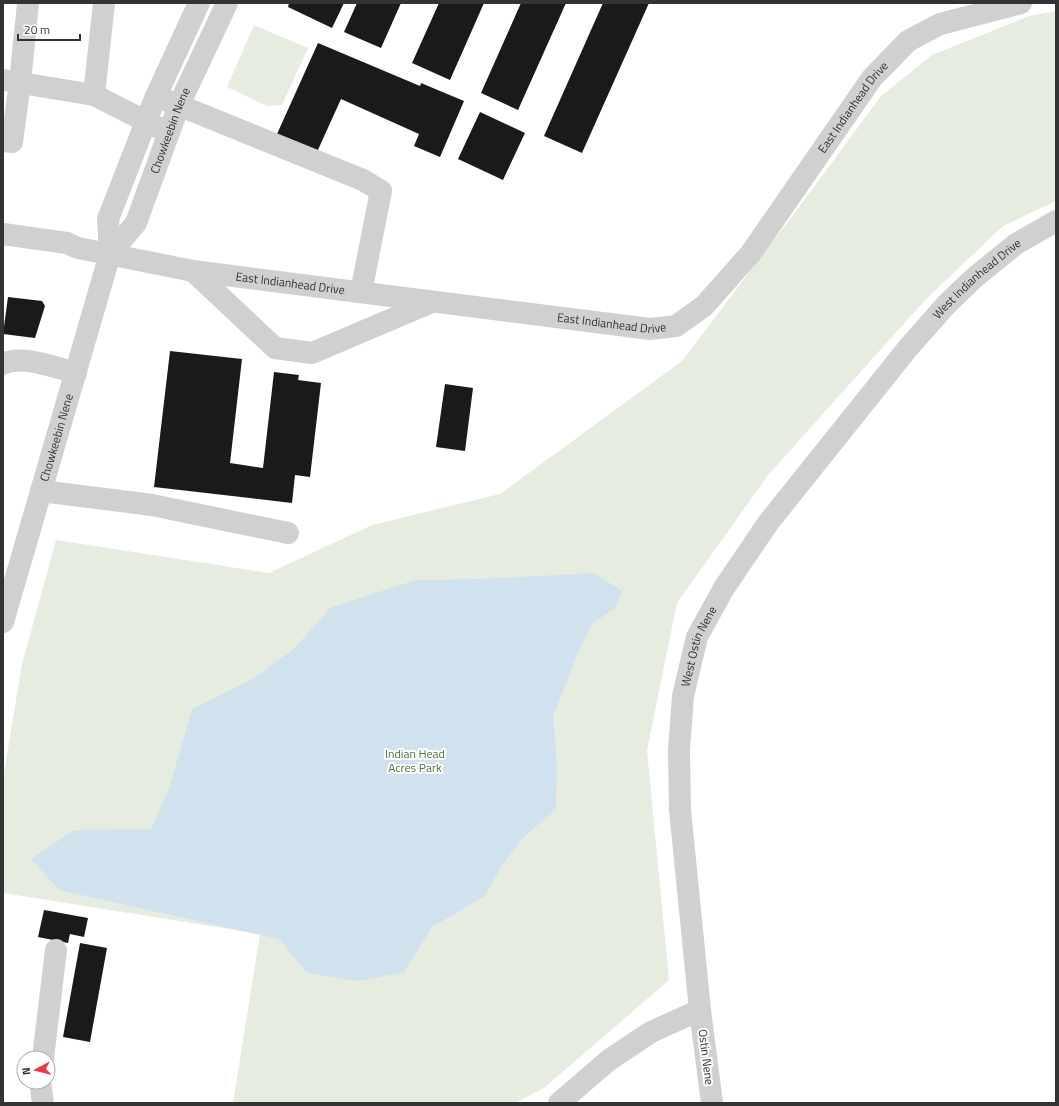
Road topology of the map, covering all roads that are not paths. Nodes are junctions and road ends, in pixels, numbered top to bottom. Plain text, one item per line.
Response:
1 (28, 3) edge
2 (104, 3) edge
3 (199, 3) edge
4 (227, 3) edge
5 (1021, 3) edge
6 (12, 81) edge
7 (94, 95) junction
8 (156, 96) junction
9 (179, 105) junction
10 (146, 122) junction
11 (169, 132) junction
12 (3, 141) edge
13 (1056, 221) edge
14 (3, 234) edge
15 (110, 254) junction
16 (193, 271) junction
17 (361, 292) junction
18 (433, 301) junction
19 (908, 348) joint
20 (3, 364) edge
21 (76, 373) junction
22 (40, 491) junction
23 (288, 533) dead end
24 (3, 622) edge
25 (56, 950) dead end
26 (700, 1010) junction
27 (44, 1050) edge
28 (41, 1090) edge
29 (43, 1103) edge
30 (559, 1103) edge
31 (712, 1103) edge

1 - 6 street
2 - 7 street
3 - 8 street, Chowkeebin Nene
4 - 9 street, Chowkeebin Nene
5 - 18 street, East Indianhead Drive
6 - 7 street
6 - 12 street
7 - 10 street
8 - 9 street
8 - 10 street, Chowkeebin Nene
9 - 11 street, Chowkeebin Nene
9 - 17 street
10 - 11 street
10 - 15 street, Chowkeebin Nene
11 - 15 street, Chowkeebin Nene
13 - 19 street, West Indianhead Drive
14 - 15 street, East Indianhead Drive
15 - 16 street, East Indianhead Drive
15 - 21 street, Chowkeebin Nene
16 - 17 street, East Indianhead Drive
16 - 18 street
17 - 18 street, East Indianhead Drive
19 - 26 street, West Ostin Nene
20 - 21 street
21 - 22 street, Chowkeebin Nene
22 - 23 street
22 - 24 street, Chowkeebin Nene
25 - 27 street
26 - 30 street
26 - 31 street, Ostin Nene
28 - 29 street

